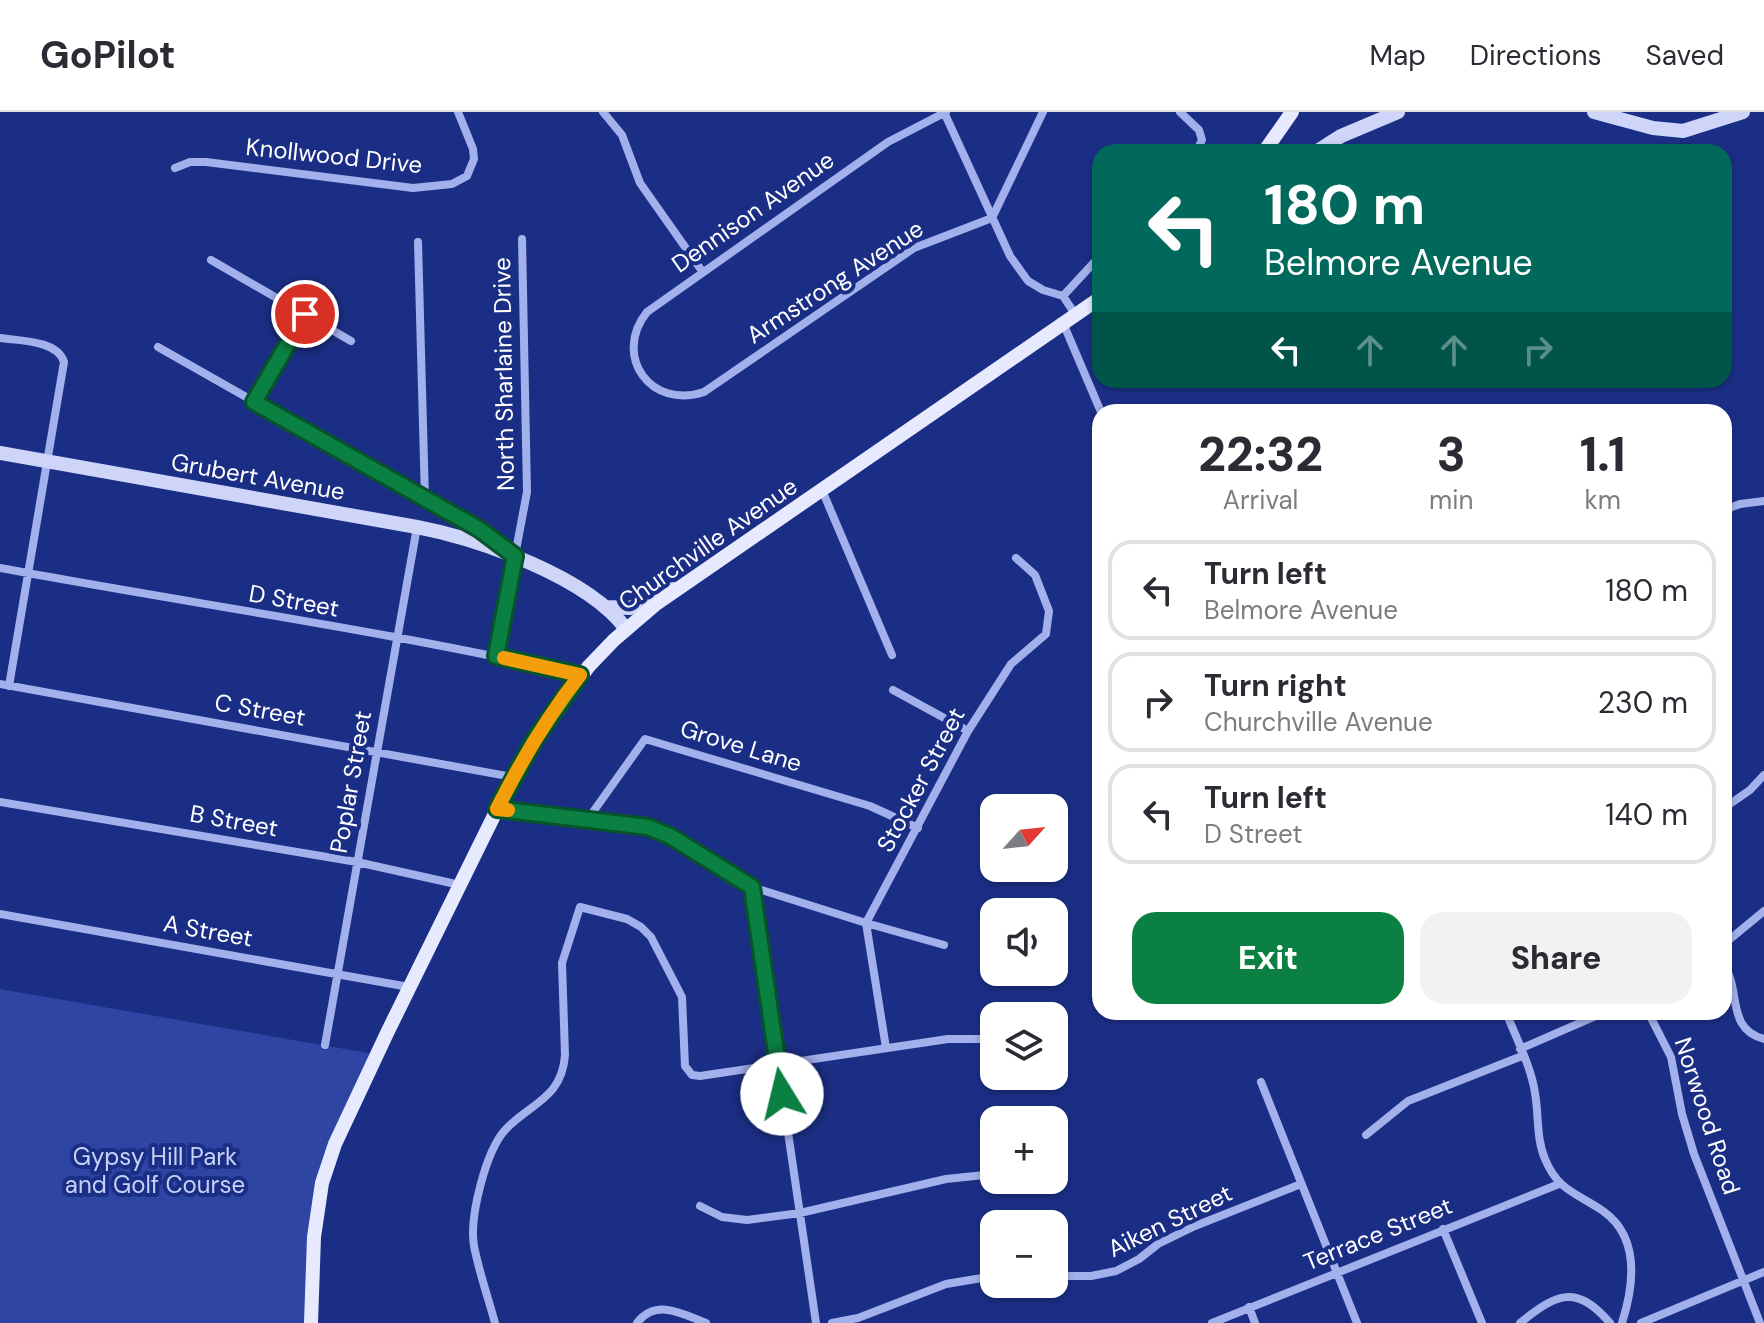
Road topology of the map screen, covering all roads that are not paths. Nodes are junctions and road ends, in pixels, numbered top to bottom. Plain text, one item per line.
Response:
1 (458, 112) edge
2 (603, 112) edge
3 (1043, 112) edge
4 (1180, 112) edge
5 (1292, 112) edge
6 (1398, 112) edge
7 (1594, 112) edge
8 (1743, 112) edge
9 (945, 113) edge
10 (1200, 144) edge
11 (1270, 144) edge
12 (1328, 144) edge
13 (175, 168) dead end
14 (992, 218) junction
15 (522, 239) dead end
16 (418, 242) dead end
17 (211, 260) dead end
18 (1092, 265) edge
19 (702, 271) junction
20 (1063, 296) junction
21 (1092, 304) edge
22 (305, 314) junction
23 (1069, 318) junction
24 (0, 338) edge
25 (351, 341) dead end
26 (158, 347) dead end
27 (644, 377) joint
28 (1092, 386) edge
29 (254, 402) junction
30 (0, 453) edge
31 (47, 461) junction
32 (822, 490) junction
33 (425, 499) junction
34 (1764, 501) edge
35 (1732, 507) edge
36 (417, 527) junction
37 (515, 556) junction
38 (1016, 558) dead end
39 (0, 568) edge
40 (28, 573) junction
41 (684, 585) junction
42 (607, 607) junction
43 (626, 629) junction
44 (396, 639) junction
45 (892, 655) dead end
46 (496, 656) junction
47 (580, 675) junction
48 (4, 685) edge
49 (893, 690) dead end
50 (968, 731) junction
51 (377, 751) junction
52 (1764, 775) edge
53 (513, 777) junction
54 (0, 802) edge
55 (1732, 802) edge
56 (497, 809) junction
57 (588, 819) junction
58 (918, 828) junction
59 (357, 862) junction
60 (460, 885) junction
61 (752, 887) junction
62 (1764, 911) edge
63 (0, 914) edge
64 (866, 923) junction
65 (1732, 937) edge
66 (944, 945) dead end
67 (337, 974) junction
68 (1732, 984) edge
69 (409, 987) junction
70 (1509, 1020) edge
71 (1588, 1020) edge
72 (1652, 1020) edge
73 (980, 1039) edge
74 (1764, 1039) edge
75 (325, 1045) dead end
76 (886, 1048) junction
77 (1521, 1052) junction
78 (777, 1064) junction
79 (1261, 1082) dead end
80 (1366, 1135) dead end
81 (980, 1175) edge
82 (1301, 1184) junction
83 (1559, 1184) junction
84 (700, 1206) dead end
85 (800, 1213) junction
86 (1443, 1229) junction
87 (1336, 1271) junction
88 (1764, 1272) edge
89 (1068, 1276) edge
90 (980, 1279) edge
91 (1742, 1280) junction
92 (1249, 1307) junction
93 (311, 1323) edge
94 (495, 1323) edge
95 (637, 1323) edge
96 (706, 1323) edge
97 (816, 1323) edge
98 (832, 1323) edge
99 (1212, 1323) edge
100 (1255, 1323) edge
101 (1357, 1323) edge
102 (1482, 1323) edge
103 (1520, 1323) edge
104 (1610, 1323) edge
105 (1622, 1323) edge
106 (1641, 1323) edge
107 (1760, 1323) edge

1 - 13 street, Knollwood Drive
2 - 19 street
3 - 14 street
4 - 10 street
5 - 11 main road
6 - 12 street
7 - 8 street
9 - 14 street
9 - 19 street, Dennison Avenue
14 - 20 street
14 - 27 street, Armstrong Avenue
15 - 37 street, North Sharlaine Drive
16 - 33 street
17 - 22 street
18 - 20 street
19 - 27 street, Dennison Avenue
20 - 23 street
21 - 23 main road, Churchville Avenue
22 - 25 street
22 - 29 street
23 - 28 street
23 - 32 main road, Churchville Avenue
24 - 31 street
26 - 29 street
29 - 33 street
30 - 31 street, Grubert Avenue
31 - 36 street, Grubert Avenue
31 - 40 street
32 - 41 main road, Churchville Avenue
32 - 45 street
33 - 37 street
34 - 35 street
36 - 37 street, Grubert Avenue
36 - 44 street, Poplar Street
37 - 42 street, Grubert Avenue
37 - 46 street, North Sharlaine Drive
38 - 50 street, Stocker Street
39 - 40 street, D Street
40 - 44 street, D Street
40 - 48 street
41 - 42 street
41 - 43 main road, Churchville Avenue
42 - 43 street, Grubert Avenue
43 - 47 main road, Churchville Avenue
44 - 46 street, D Street
44 - 51 street, Poplar Street
46 - 47 street, D Street
47 - 53 main road, Churchville Avenue
48 - 51 street, C Street
49 - 50 street
50 - 58 street, Stocker Street
51 - 53 street, C Street
51 - 59 street, Poplar Street
52 - 55 street
53 - 56 main road, Churchville Avenue
54 - 59 street, B Street
56 - 57 street
56 - 60 main road, Churchville Avenue
57 - 58 street, Grove Lane
57 - 61 street
58 - 64 street, Stocker Street
59 - 60 street, B Street
59 - 67 street, Poplar Street
60 - 69 main road, Churchville Avenue
61 - 64 street
61 - 78 street
62 - 65 street
63 - 67 street, A Street
64 - 66 street
64 - 76 street
67 - 69 street, A Street
67 - 75 street, Poplar Street
68 - 74 street
69 - 93 main road, Churchville Avenue
70 - 77 street
71 - 77 street
72 - 91 street, Norwood Road
73 - 76 street
76 - 78 street
77 - 80 street
77 - 83 street
78 - 85 street
78 - 94 street
79 - 82 street
81 - 85 street
82 - 87 street
82 - 89 street, Aiken Street
83 - 86 street, Terrace Street
83 - 105 street
84 - 85 street
85 - 97 street
86 - 87 street, Terrace Street
86 - 102 street
87 - 92 street, Terrace Street
87 - 101 street
88 - 91 street
90 - 98 street
91 - 106 street
91 - 107 street, Norwood Road
92 - 99 street, Terrace Street
92 - 100 street
95 - 96 street
103 - 104 street

